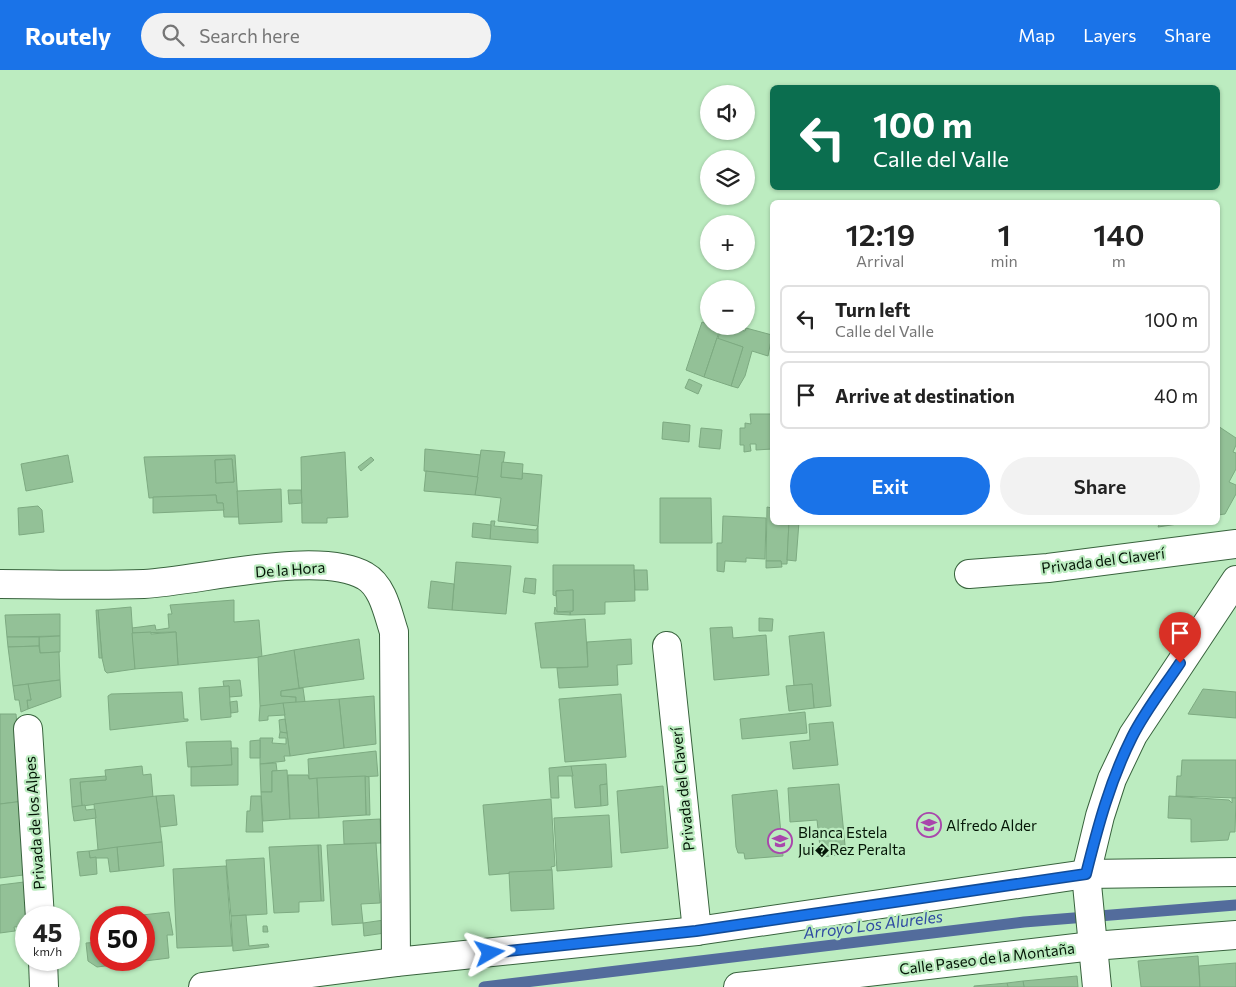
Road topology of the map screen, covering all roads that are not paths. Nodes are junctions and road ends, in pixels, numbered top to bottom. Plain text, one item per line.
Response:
1 (1236, 544) edge
2 (969, 574) dead end
3 (1236, 580) edge
4 (0, 584) edge
5 (667, 646) dead end
6 (28, 728) dead end
7 (1236, 872) edge
8 (1086, 883) junction
9 (39, 906) edge
10 (696, 931) junction
11 (1236, 935) edge
12 (1092, 941) junction
13 (396, 962) junction
14 (43, 971) edge
15 (44, 987) edge
16 (202, 987) edge
17 (738, 987) edge
18 (1097, 987) edge

1 - 2 main road, Privada del Claverí
3 - 8 main road
4 - 13 main road, De la Hora
5 - 10 main road, Privada del Claverí
6 - 9 main road, Privada de los Alpes
7 - 8 main road
8 - 10 main road
8 - 12 main road
10 - 13 main road
11 - 12 main road, Calle Paseo de la Montaña
12 - 17 main road, Calle Paseo de la Montaña
12 - 18 main road
13 - 16 main road
14 - 15 main road

